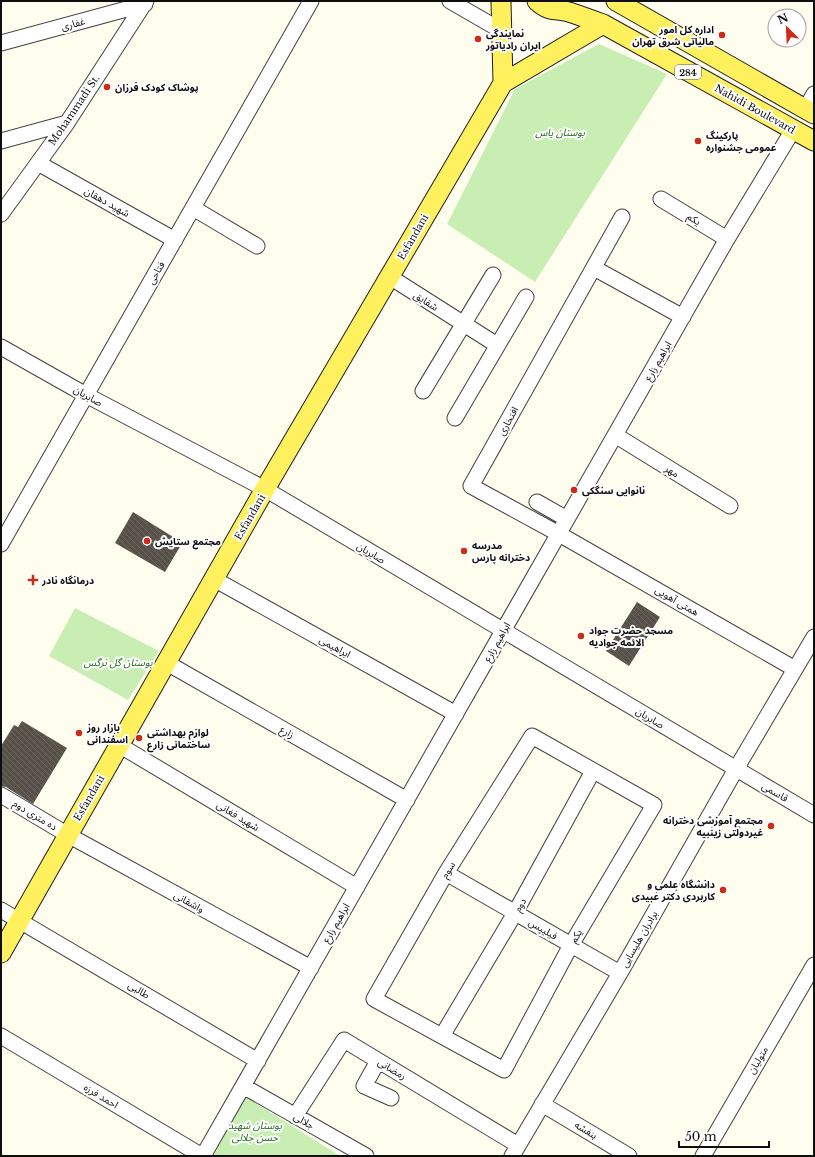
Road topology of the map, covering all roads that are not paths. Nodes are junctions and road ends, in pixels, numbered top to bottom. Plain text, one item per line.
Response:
1 (311, 1) edge
2 (450, 1) edge
3 (501, 1) edge
4 (537, 1) edge
5 (617, 1) edge
6 (146, 2) edge
7 (603, 24) junction
8 (502, 31) junction
9 (1, 43) edge
10 (503, 83) junction
11 (761, 84) junction
12 (789, 100) junction
13 (742, 102) junction
14 (811, 106) edge
15 (776, 120) junction
16 (67, 123) junction
17 (793, 130) junction
18 (1, 141) edge
19 (814, 141) edge
20 (38, 163) junction
21 (661, 199) dead end
22 (193, 208) junction
23 (1, 214) edge
24 (622, 217) dead end
25 (175, 240) junction
26 (727, 240) junction
27 (257, 246) dead end
28 (594, 268) junction
29 (493, 275) dead end
30 (390, 277) junction
31 (526, 297) dead end
32 (683, 317) junction
33 (463, 324) junction
34 (497, 345) junction
35 (1, 347) edge
36 (423, 391) dead end
37 (86, 395) junction
38 (455, 418) dead end
39 (615, 435) junction
40 (265, 489) junction
41 (537, 502) dead end
42 (730, 506) dead end
43 (567, 519) junction
44 (559, 534) junction
45 (1, 544) edge
46 (214, 579) junction
47 (502, 631) junction
48 (814, 637) edge
49 (167, 663) junction
50 (795, 669) junction
51 (456, 714) junction
52 (119, 745) junction
53 (736, 770) junction
54 (593, 771) junction
55 (1, 795) edge
56 (407, 800) junction
57 (654, 805) joint
58 (814, 815) edge
59 (68, 836) junction
60 (446, 873) junction
61 (357, 888) junction
62 (1, 910) edge
63 (516, 913) junction
64 (20, 920) junction
65 (571, 945) junction
66 (1, 953) edge
67 (814, 965) edge
68 (311, 968) junction
69 (620, 973) junction
70 (1, 1036) edge
71 (442, 1036) junction
72 (258, 1061) junction
73 (378, 1061) junction
74 (504, 1070) joint
75 (243, 1086) junction
76 (391, 1098) dead end
77 (542, 1104) junction
78 (295, 1116) junction
79 (515, 1151) edge
80 (202, 1156) edge
81 (366, 1156) edge
82 (629, 1156) edge
83 (703, 1156) edge

1 - 22 street, فتاحی
2 - 8 street
3 - 8 main road
4 - 7 main road, Nahidi Boulevard / 284
5 - 11 main road, 284
6 - 9 street, غفاری
6 - 16 street, Mohammadi St.
7 - 10 main road
7 - 13 main road, Nahidi Boulevard / 284
8 - 10 main road
10 - 30 main road, Esfandani
11 - 12 main road, 284
11 - 13 main road
12 - 14 main road, 284
12 - 15 main road
13 - 15 main road, Nahidi Boulevard / 284
15 - 17 main road, Nahidi Boulevard / 284
16 - 18 street
16 - 20 street, Mohammadi St.
17 - 19 main road, Nahidi Boulevard / 284
17 - 26 street, ابراهیم زارع
20 - 23 street, Mohammadi St.
20 - 25 street, شهید دهقان
21 - 26 street, یکم
22 - 25 street, فتاحی
22 - 27 street
24 - 28 street, افتخاری
25 - 37 street, فتاحی
26 - 32 street, ابراهیم زارع
28 - 32 street
28 - 44 street, افتخاری
29 - 33 street
30 - 33 street, شقایق
30 - 40 main road, Esfandani
31 - 34 street
32 - 39 street, ابراهیم زارع
33 - 34 street, شقایق
33 - 36 street
34 - 38 street
35 - 37 street, صابریان
37 - 40 street, صابریان
37 - 45 street, فتاحی
39 - 42 street, مهر
39 - 43 street, ابراهیم زارع
40 - 46 main road, Esfandani
40 - 47 street, صابریان
41 - 43 street
43 - 44 street, ابراهیم زارع
44 - 47 street, ابراهیم زارع
44 - 50 street, همتی آهویی
46 - 49 main road, Esfandani
46 - 51 street, ابراهیمی
47 - 51 street, ابراهیم زارع
47 - 53 street, صابریان
48 - 50 street, برادران هلیسایی
49 - 52 main road, Esfandani
49 - 56 street, زارع
50 - 53 street, برادران هلیسایی
51 - 56 street, ابراهیم زارع
52 - 59 main road, Esfandani
52 - 61 street, شهید فغانی
53 - 58 street, قاسمی
53 - 69 street, برادران هلیسایی
54 - 57 street, سوم
54 - 60 street, سوم
54 - 63 street, دوم
55 - 59 street, ده متری دوم
56 - 61 street, ابراهیم زارع
57 - 65 street, یکم
59 - 64 main road, Esfandani
59 - 68 street, واشقانی
60 - 63 street, فیلیپس
60 - 71 street, سوم
61 - 68 street, ابراهیم زارع
62 - 64 street, طالبی
63 - 65 street, فیلیپس
63 - 71 street, دوم
64 - 66 main road, Esfandani
64 - 72 street, طالبی
65 - 69 street, فیلیپس
65 - 74 street, یکم
67 - 83 street, متولیان
68 - 72 street, ابراهیم زارع
69 - 77 street, برادران هلیسایی
70 - 80 street, احمد فرزه
71 - 74 street, سوم
72 - 75 street, ابراهیم زارع
73 - 76 street
73 - 78 street, رمضانی
73 - 79 street, رمضانی
75 - 78 street, جلالی
75 - 80 street, ابراهیم زارع
77 - 79 street, برادران هلیسایی
77 - 82 street, بنفشه
78 - 81 street, جلالی

